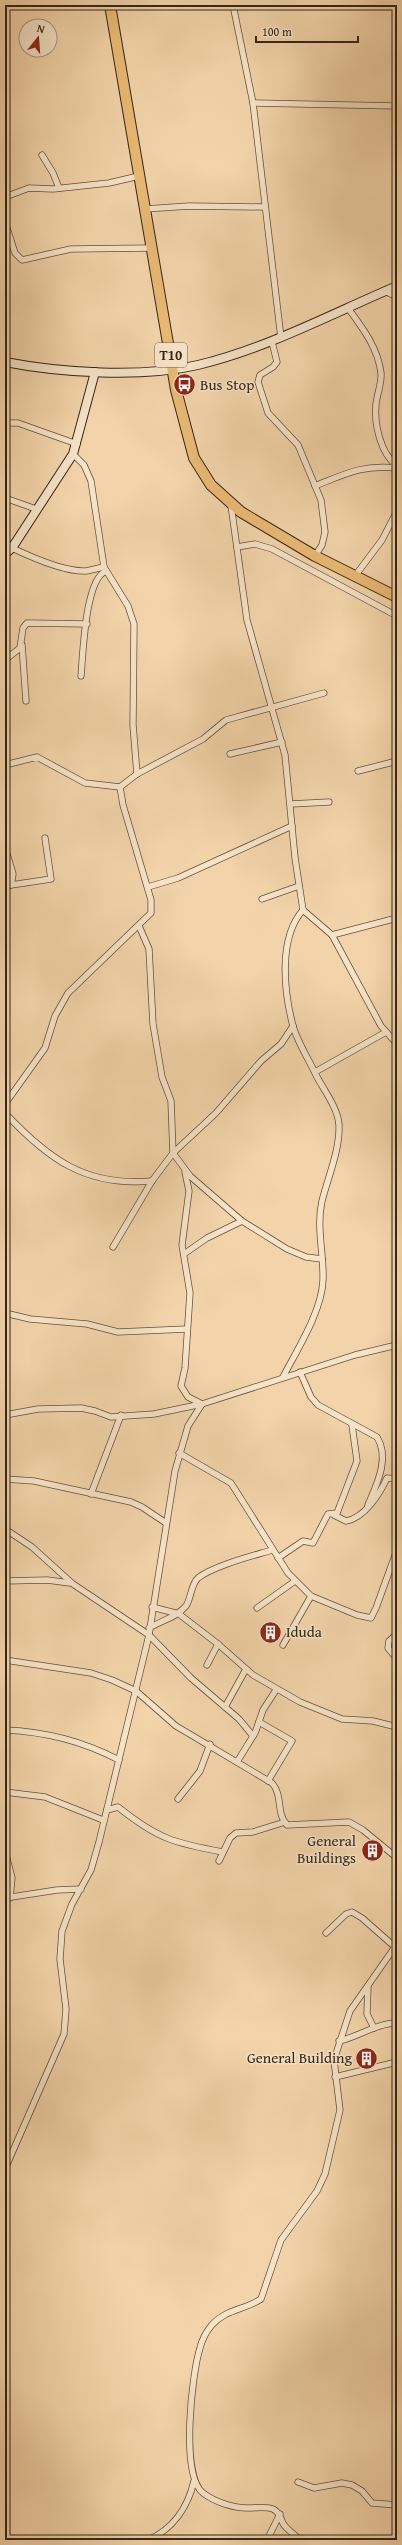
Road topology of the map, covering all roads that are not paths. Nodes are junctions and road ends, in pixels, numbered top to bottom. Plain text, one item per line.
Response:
1 (110, 5) edge
2 (233, 5) edge
3 (253, 103) junction
4 (397, 106) edge
5 (42, 155) dead end
6 (139, 176) junction
7 (59, 188) junction
8 (5, 197) edge
9 (265, 207) junction
10 (145, 209) junction
11 (5, 222) edge
12 (153, 248) junction
13 (397, 286) edge
14 (385, 291) junction
15 (397, 297) edge
16 (348, 308) junction
17 (281, 338) junction
18 (272, 342) junction
19 (5, 362) edge
20 (173, 369) junction
21 (95, 372) junction
22 (5, 423) edge
23 (77, 444) junction
24 (73, 454) junction
25 (397, 467) edge
26 (316, 486) junction
27 (5, 498) edge
28 (231, 505) junction
29 (36, 509) junction
30 (397, 511) edge
31 (237, 547) junction
32 (9, 549) edge
33 (5, 554) edge
34 (315, 556) junction
35 (105, 569) junction
36 (354, 576) junction
37 (397, 597) edge
38 (397, 616) edge
39 (87, 624) junction
40 (22, 645) junction
41 (5, 660) edge
42 (81, 676) dead end
43 (324, 694) dead end
44 (26, 700) dead end
45 (273, 707) junction
46 (282, 742) junction
47 (230, 754) dead end
48 (397, 762) edge
49 (5, 765) edge
50 (358, 771) dead end
51 (137, 774) junction
52 (120, 787) junction
53 (329, 802) dead end
54 (291, 804) junction
55 (292, 826) junction
56 (45, 838) dead end
57 (5, 847) edge
58 (8, 886) edge
59 (299, 886) junction
60 (148, 887) junction
61 (262, 899) dead end
62 (303, 910) junction
63 (397, 918) edge
64 (139, 926) junction
65 (332, 935) junction
66 (293, 1026) junction
67 (386, 1032) junction
68 (397, 1044) edge
69 (315, 1072) junction
70 (5, 1104) edge
71 (5, 1113) edge
72 (173, 1154) junction
73 (183, 1168) junction
74 (152, 1181) junction
75 (242, 1221) junction
76 (113, 1247) dead end
77 (184, 1254) junction
78 (322, 1259) junction
79 (5, 1313) edge
80 (187, 1329) junction
81 (397, 1345) edge
82 (300, 1372) junction
83 (283, 1377) junction
84 (202, 1404) junction
85 (5, 1415) edge
86 (121, 1415) junction
87 (352, 1425) junction
88 (179, 1453) junction
89 (5, 1478) edge
90 (397, 1479) edge
91 (91, 1494) junction
92 (368, 1505) junction
93 (334, 1515) junction
94 (166, 1524) junction
95 (5, 1530) edge
96 (272, 1550) junction
97 (397, 1550) edge
98 (278, 1558) junction
99 (5, 1582) edge
100 (294, 1582) junction
101 (73, 1584) junction
102 (311, 1596) junction
103 (152, 1607) junction
104 (257, 1608) dead end
105 (178, 1614) junction
106 (149, 1628) junction
107 (397, 1634) edge
108 (149, 1635) junction
109 (218, 1644) junction
110 (283, 1645) dead end
111 (397, 1659) edge
112 (5, 1660) edge
113 (207, 1665) dead end
114 (246, 1669) junction
115 (276, 1690) junction
116 (136, 1691) junction
117 (225, 1707) junction
118 (259, 1722) junction
119 (397, 1727) edge
120 (5, 1730) edge
121 (253, 1736) junction
122 (210, 1744) junction
123 (119, 1760) junction
124 (237, 1762) junction
125 (268, 1781) junction
126 (5, 1792) edge
127 (110, 1798) junction
128 (178, 1799) dead end
129 (118, 1807) junction
130 (107, 1810) junction
131 (103, 1820) junction
132 (285, 1822) junction
133 (5, 1850) edge
134 (223, 1852) junction
135 (397, 1858) edge
136 (219, 1861) dead end
137 (81, 1889) junction
138 (8, 1898) edge
139 (326, 1933) dead end
140 (396, 1946) edge
141 (368, 1986) junction
142 (397, 2023) edge
143 (374, 2028) junction
144 (339, 2041) junction
145 (397, 2062) edge
146 (335, 2077) junction
147 (5, 2169) edge
148 (194, 2481) junction
149 (298, 2482) dead end
150 (397, 2505) edge
151 (280, 2514) junction
152 (148, 2540) edge
153 (268, 2540) edge
154 (300, 2540) edge

1 - 6 highway, T10
2 - 3 street
3 - 4 street
3 - 9 street
5 - 7 street
6 - 7 street
6 - 10 highway, T10
7 - 8 street
9 - 10 street
9 - 17 street
10 - 12 highway, T10
11 - 12 street
12 - 20 highway, T10
13 - 14 street
14 - 15 street
14 - 16 street
16 - 17 street
16 - 25 street
17 - 18 street
18 - 20 street
18 - 26 street
19 - 21 street
20 - 21 street
20 - 28 highway, T10
21 - 23 street
22 - 23 street
23 - 24 street
24 - 29 street
24 - 35 street
25 - 26 street
26 - 34 street
27 - 29 street
28 - 31 street
28 - 34 highway, T10
29 - 32 street
30 - 36 street
31 - 38 street
31 - 45 street
32 - 33 street
32 - 35 street
34 - 36 highway, T10
35 - 39 street
35 - 51 street
36 - 37 highway, T10
39 - 40 street
39 - 42 street
40 - 41 street
40 - 44 street
43 - 45 street
45 - 46 street
45 - 51 street
46 - 47 street
46 - 54 street
48 - 50 street
49 - 52 street
51 - 52 street
52 - 60 street
53 - 54 street
54 - 55 street
55 - 59 street
55 - 60 street
56 - 58 street
57 - 58 street
59 - 61 street
59 - 62 street
60 - 64 street
62 - 65 street
62 - 66 street
63 - 65 street
64 - 70 street
64 - 72 street
65 - 67 street
66 - 69 street
66 - 72 street
67 - 68 street
67 - 69 street
69 - 78 street
71 - 74 street
72 - 73 street
72 - 74 street
73 - 75 street
73 - 77 street
74 - 76 street
75 - 77 street
75 - 78 street
77 - 80 street
78 - 83 street
79 - 80 street
80 - 84 street
81 - 82 street
82 - 83 street
82 - 87 street
83 - 84 street
84 - 86 street
84 - 88 street
85 - 86 street
86 - 91 street
87 - 92 street
87 - 93 street
88 - 94 street
88 - 96 street
89 - 91 street
90 - 92 street
91 - 94 street
92 - 93 street
93 - 98 street
94 - 103 street
95 - 101 street
96 - 98 street
96 - 105 street
97 - 102 street
98 - 100 street
99 - 101 street
100 - 102 street
100 - 104 street
101 - 108 street
102 - 110 street
103 - 105 street
103 - 106 street
105 - 106 street
105 - 109 street
106 - 108 street
107 - 111 street
108 - 116 street
108 - 117 street
109 - 113 street
109 - 114 street
112 - 116 street
114 - 115 street
114 - 117 street
115 - 118 street
115 - 119 street
116 - 122 street
116 - 123 street
117 - 121 street
118 - 121 street
118 - 125 street
120 - 123 street
121 - 124 street
122 - 124 street
122 - 128 street
123 - 127 street
124 - 125 street
125 - 132 street
126 - 131 street
127 - 129 street
127 - 130 street
129 - 130 street
129 - 134 street
130 - 131 street
131 - 137 street
132 - 134 street
132 - 135 street
133 - 138 street
134 - 136 street
137 - 138 street
137 - 147 street
139 - 140 street
140 - 141 street
141 - 143 street
141 - 144 street
142 - 143 street
143 - 144 street
144 - 146 street
145 - 146 street
146 - 148 street
148 - 151 street
148 - 152 street
149 - 150 street
151 - 153 street
151 - 154 street

